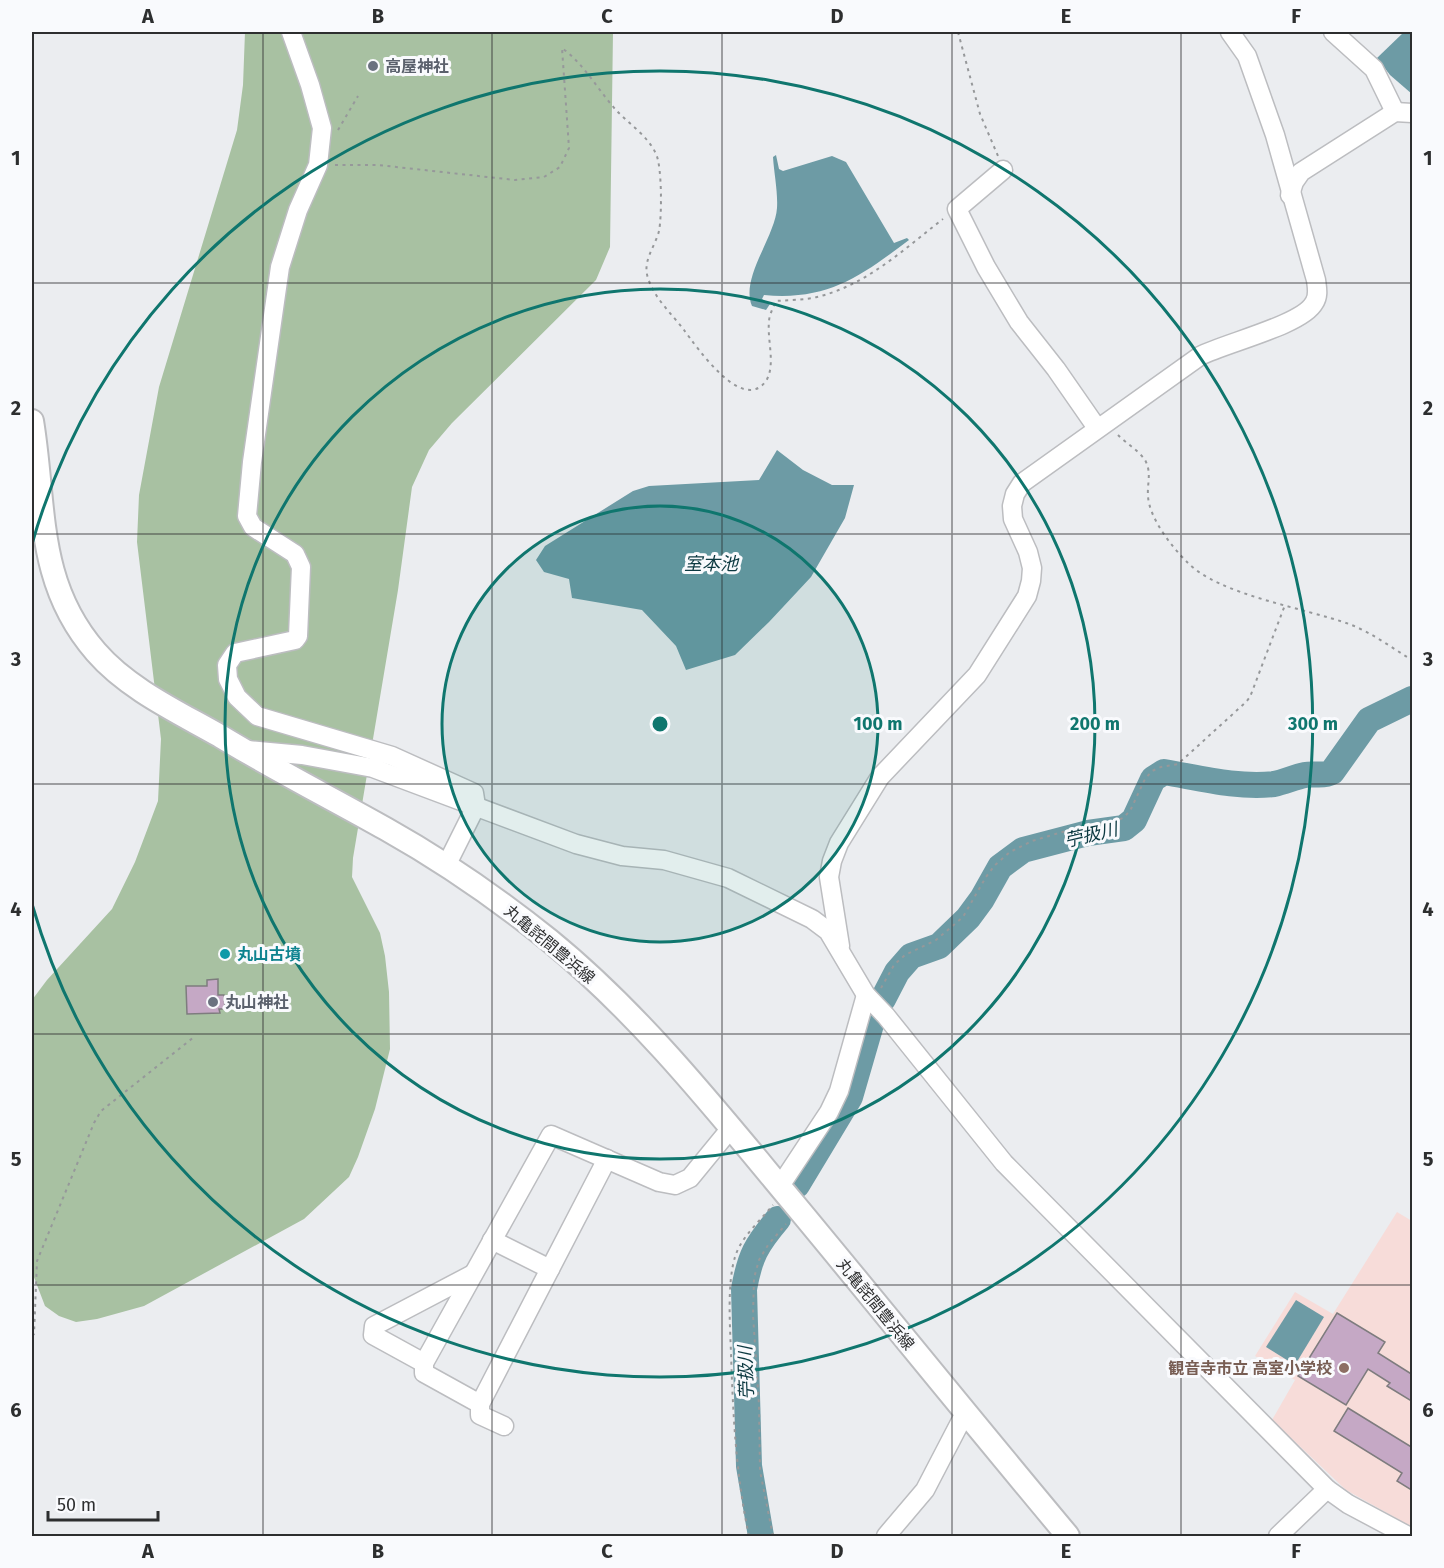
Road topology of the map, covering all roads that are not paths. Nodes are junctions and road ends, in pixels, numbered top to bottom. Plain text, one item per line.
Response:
1 (291, 32) edge
2 (1230, 32) edge
3 (1333, 32) edge
4 (1404, 112) edge
5 (1003, 170) road end
6 (1290, 195) junction
7 (1101, 425) junction
8 (32, 429) edge
9 (242, 750) junction
10 (476, 806) junction
11 (446, 866) junction
12 (841, 954) junction
13 (870, 999) junction
14 (731, 1128) junction
15 (607, 1159) junction
16 (777, 1195) junction
17 (492, 1240) junction
18 (550, 1269) junction
19 (473, 1274) junction
20 (424, 1363) junction
21 (480, 1404) junction
22 (966, 1413) junction
23 (504, 1426) dead end
24 (1327, 1489) junction
25 (886, 1536) edge
26 (1068, 1536) edge
27 (1278, 1536) edge
28 (1408, 1536) edge

1 - 10 street
2 - 6 street
3 - 4 street
4 - 6 street
5 - 7 street
6 - 7 street
7 - 12 street
8 - 9 main road, 丸亀詫間豊浜線
9 - 10 street
9 - 11 main road, 丸亀詫間豊浜線
10 - 11 street
10 - 12 street
11 - 14 main road, 丸亀詫間豊浜線
12 - 13 street
13 - 16 street
13 - 24 street
14 - 15 street
14 - 16 main road, 丸亀詫間豊浜線
15 - 17 street
15 - 18 street
16 - 22 main road, 丸亀詫間豊浜線
17 - 18 street
17 - 19 street
18 - 21 street
19 - 20 street
19 - 20 street
20 - 21 street
21 - 23 street
22 - 25 street
22 - 26 main road, 丸亀詫間豊浜線
24 - 27 street
24 - 28 street

